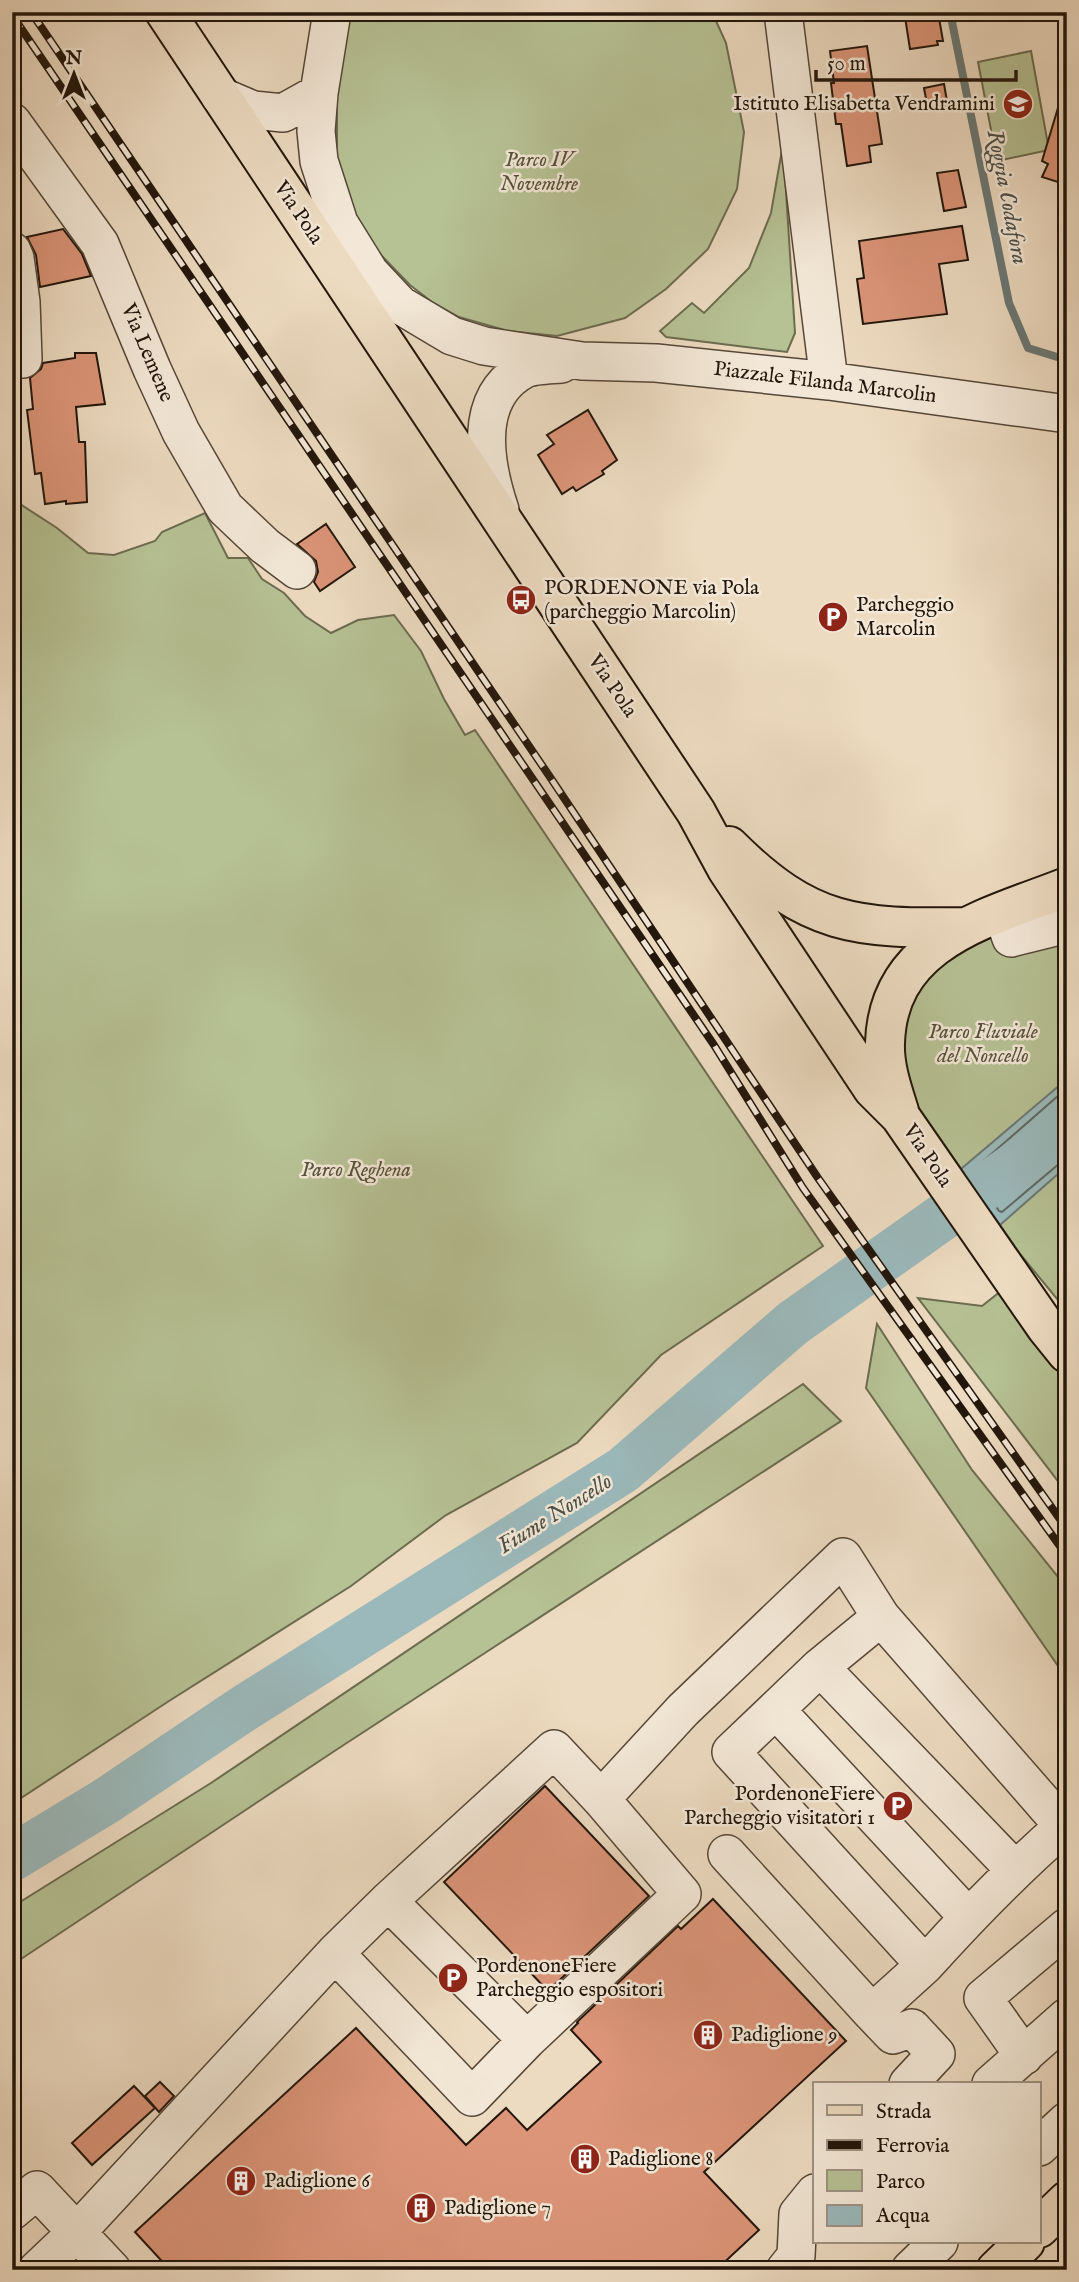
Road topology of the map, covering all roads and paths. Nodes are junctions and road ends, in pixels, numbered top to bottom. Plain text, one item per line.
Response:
1 (164, 12) edge
2 (312, 12) edge
3 (332, 12) edge
4 (783, 12) edge
5 (326, 56) junction
6 (319, 93) junction
7 (220, 96) junction
8 (12, 122) edge
9 (12, 251) edge
10 (16, 303) edge
11 (23, 359) dead end
12 (582, 360) junction
13 (829, 381) junction
14 (1067, 414) edge
15 (505, 524) junction
16 (298, 570) dead end
17 (696, 812) junction
18 (1067, 887) edge
19 (1002, 912) junction
20 (1067, 924) edge
21 (965, 927) junction
22 (910, 1131) junction
23 (1056, 1340) edge
24 (881, 1617) junction
25 (820, 1667) junction
26 (776, 1710) junction
27 (601, 1799) junction
28 (1065, 1829) edge
29 (727, 1854) dead end
30 (1014, 1870) junction
31 (388, 1901) junction
32 (968, 1917) junction
33 (1067, 1927) edge
34 (335, 1953) junction
35 (925, 1965) junction
36 (872, 2013) junction
37 (1067, 2017) edge
38 (527, 2040) junction
39 (1024, 2056) junction
40 (910, 2082) edge
41 (993, 2082) edge
42 (1067, 2121) edge
43 (1040, 2146) edge
44 (813, 2195) edge
45 (1067, 2201) edge
46 (12, 2211) edge
47 (1040, 2227) edge
48 (77, 2232) junction
49 (937, 2244) edge
50 (1023, 2244) edge
51 (37, 2270) edge
52 (112, 2270) edge
53 (785, 2270) edge
54 (910, 2270) edge
55 (996, 2270) edge

1 - 7 main road, Via Pola
2 - 5 street
3 - 5 street, Piazzale Filanda Marcolin
4 - 13 street
5 - 6 street, Piazzale Filanda Marcolin
6 - 7 street
6 - 12 street, Piazzale Filanda Marcolin
7 - 15 main road, Via Pola
8 - 16 street, Via Lemene
9 - 10 street
10 - 11 street
12 - 13 street, Piazzale Filanda Marcolin
12 - 15 street, Piazzale Filanda Marcolin
13 - 14 street, Piazzale Filanda Marcolin
15 - 17 main road, Via Pola
17 - 21 main road
17 - 22 main road, Via Pola
18 - 19 main road
19 - 20 street
19 - 21 main road
21 - 22 main road
22 - 23 main road, Via Pola
24 - 25 street
24 - 27 street
24 - 28 street
25 - 26 street
25 - 30 street
26 - 32 street
26 - 35 street
27 - 31 street
27 - 38 street
28 - 30 street
29 - 36 street
30 - 32 street
31 - 34 street
31 - 38 street
32 - 35 street
33 - 39 street
34 - 38 street
34 - 48 street
35 - 36 street
36 - 40 street
37 - 39 street
39 - 41 street
42 - 43 street
44 - 53 street
45 - 47 main road
46 - 48 street
48 - 51 street
48 - 52 street
49 - 54 street
50 - 55 main road

